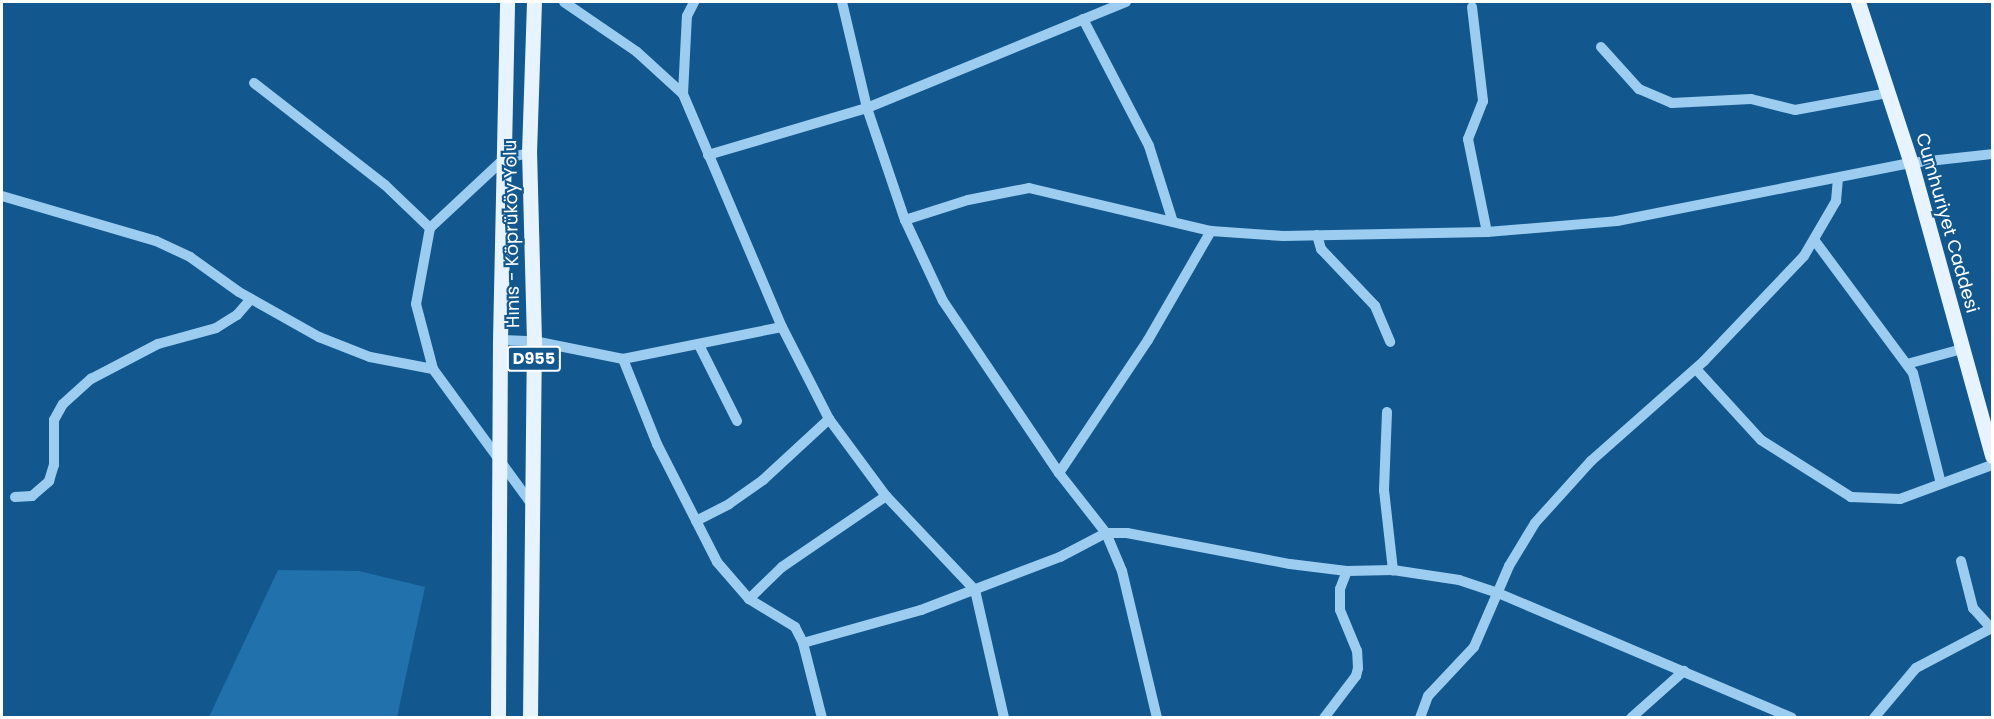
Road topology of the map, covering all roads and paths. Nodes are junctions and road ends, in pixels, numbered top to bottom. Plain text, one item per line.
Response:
1 (507, 2) edge
2 (534, 2) edge
3 (564, 2) edge
4 (694, 2) edge
5 (842, 2) edge
6 (1126, 2) edge
7 (1858, 2) edge
8 (1472, 7) dead end
9 (1083, 19) junction
10 (1601, 47) dead end
11 (254, 82) dead end
12 (1888, 93) junction
13 (683, 94) junction
14 (867, 108) junction
15 (529, 153) junction
16 (1992, 154) edge
17 (708, 155) junction
18 (504, 159) junction
19 (1911, 163) junction
20 (1838, 180) junction
21 (2, 196) edge
22 (1172, 219) junction
23 (905, 220) junction
24 (430, 228) junction
25 (1211, 231) junction
26 (1487, 232) junction
27 (1317, 235) junction
28 (1815, 241) junction
29 (251, 299) junction
30 (782, 327) junction
31 (500, 340) junction
32 (534, 341) junction
33 (1390, 342) dead end
34 (699, 345) junction
35 (1962, 349) junction
36 (623, 359) junction
37 (1907, 364) junction
38 (433, 369) junction
39 (1696, 369) junction
40 (1387, 412) dead end
41 (830, 419) junction
42 (737, 421) dead end
43 (1992, 456) edge
44 (500, 458) junction
45 (1992, 465) edge
46 (1059, 472) junction
47 (1941, 484) junction
48 (886, 496) junction
49 (15, 497) dead end
50 (533, 506) junction
51 (696, 521) junction
52 (1106, 533) junction
53 (1960, 561) dead end
54 (1393, 570) junction
55 (1347, 571) junction
56 (975, 590) junction
57 (1498, 592) junction
58 (749, 599) junction
59 (1992, 628) edge
60 (803, 643) junction
61 (1684, 671) junction
62 (498, 717) edge
63 (530, 717) edge
64 (822, 717) edge
65 (1004, 717) edge
66 (1157, 717) edge
67 (1324, 717) edge
68 (1420, 717) edge
69 (1631, 717) edge
70 (1792, 717) edge
71 (1874, 717) edge

1 - 18 main road, Hınıs - Köprüköy Yolu / D955
2 - 15 main road, Hınıs - Köprüköy Yolu / D955
3 - 13 street
4 - 13 street
5 - 14 street
6 - 9 street
7 - 12 main road, Cumhuriyet Caddesi
8 - 26 street
9 - 14 street
9 - 22 street
10 - 12 street
11 - 24 street
12 - 19 main road, Cumhuriyet Caddesi
13 - 17 street
14 - 17 street
14 - 23 street
15 - 18 street
15 - 32 main road, Hınıs - Köprüköy Yolu / D955
16 - 19 street
17 - 30 street
18 - 24 street
18 - 31 main road, Hınıs - Köprüköy Yolu / D955
19 - 20 street
19 - 35 main road, Cumhuriyet Caddesi
20 - 26 street
20 - 28 street
21 - 29 street
22 - 23 street
22 - 25 street
23 - 46 street
24 - 38 street
25 - 27 street
25 - 46 street
26 - 27 street
27 - 33 street
28 - 37 street
28 - 39 street
29 - 38 street
29 - 49 street
30 - 34 street
30 - 41 street
31 - 32 street
31 - 44 main road, Hınıs - Köprüköy Yolu / D955
32 - 36 street
32 - 50 main road, Hınıs - Köprüköy Yolu / D955
34 - 36 street
34 - 42 street
35 - 37 street
35 - 43 main road, Cumhuriyet Caddesi
36 - 51 street
37 - 47 street
38 - 44 street
39 - 47 street
39 - 57 street
40 - 54 street
41 - 48 street
41 - 51 street
44 - 50 street
44 - 62 main road, Hınıs - Köprüköy Yolu / D955
45 - 47 street
46 - 52 street
48 - 56 street
48 - 58 street
50 - 63 main road, Hınıs - Köprüköy Yolu / D955
51 - 58 street
52 - 55 street
52 - 56 street
52 - 66 street
53 - 59 street
54 - 55 street
54 - 57 street
55 - 67 street
56 - 60 street
56 - 65 street
57 - 61 street
57 - 68 street
58 - 60 street
59 - 71 street
60 - 64 street
61 - 69 street
61 - 70 street

